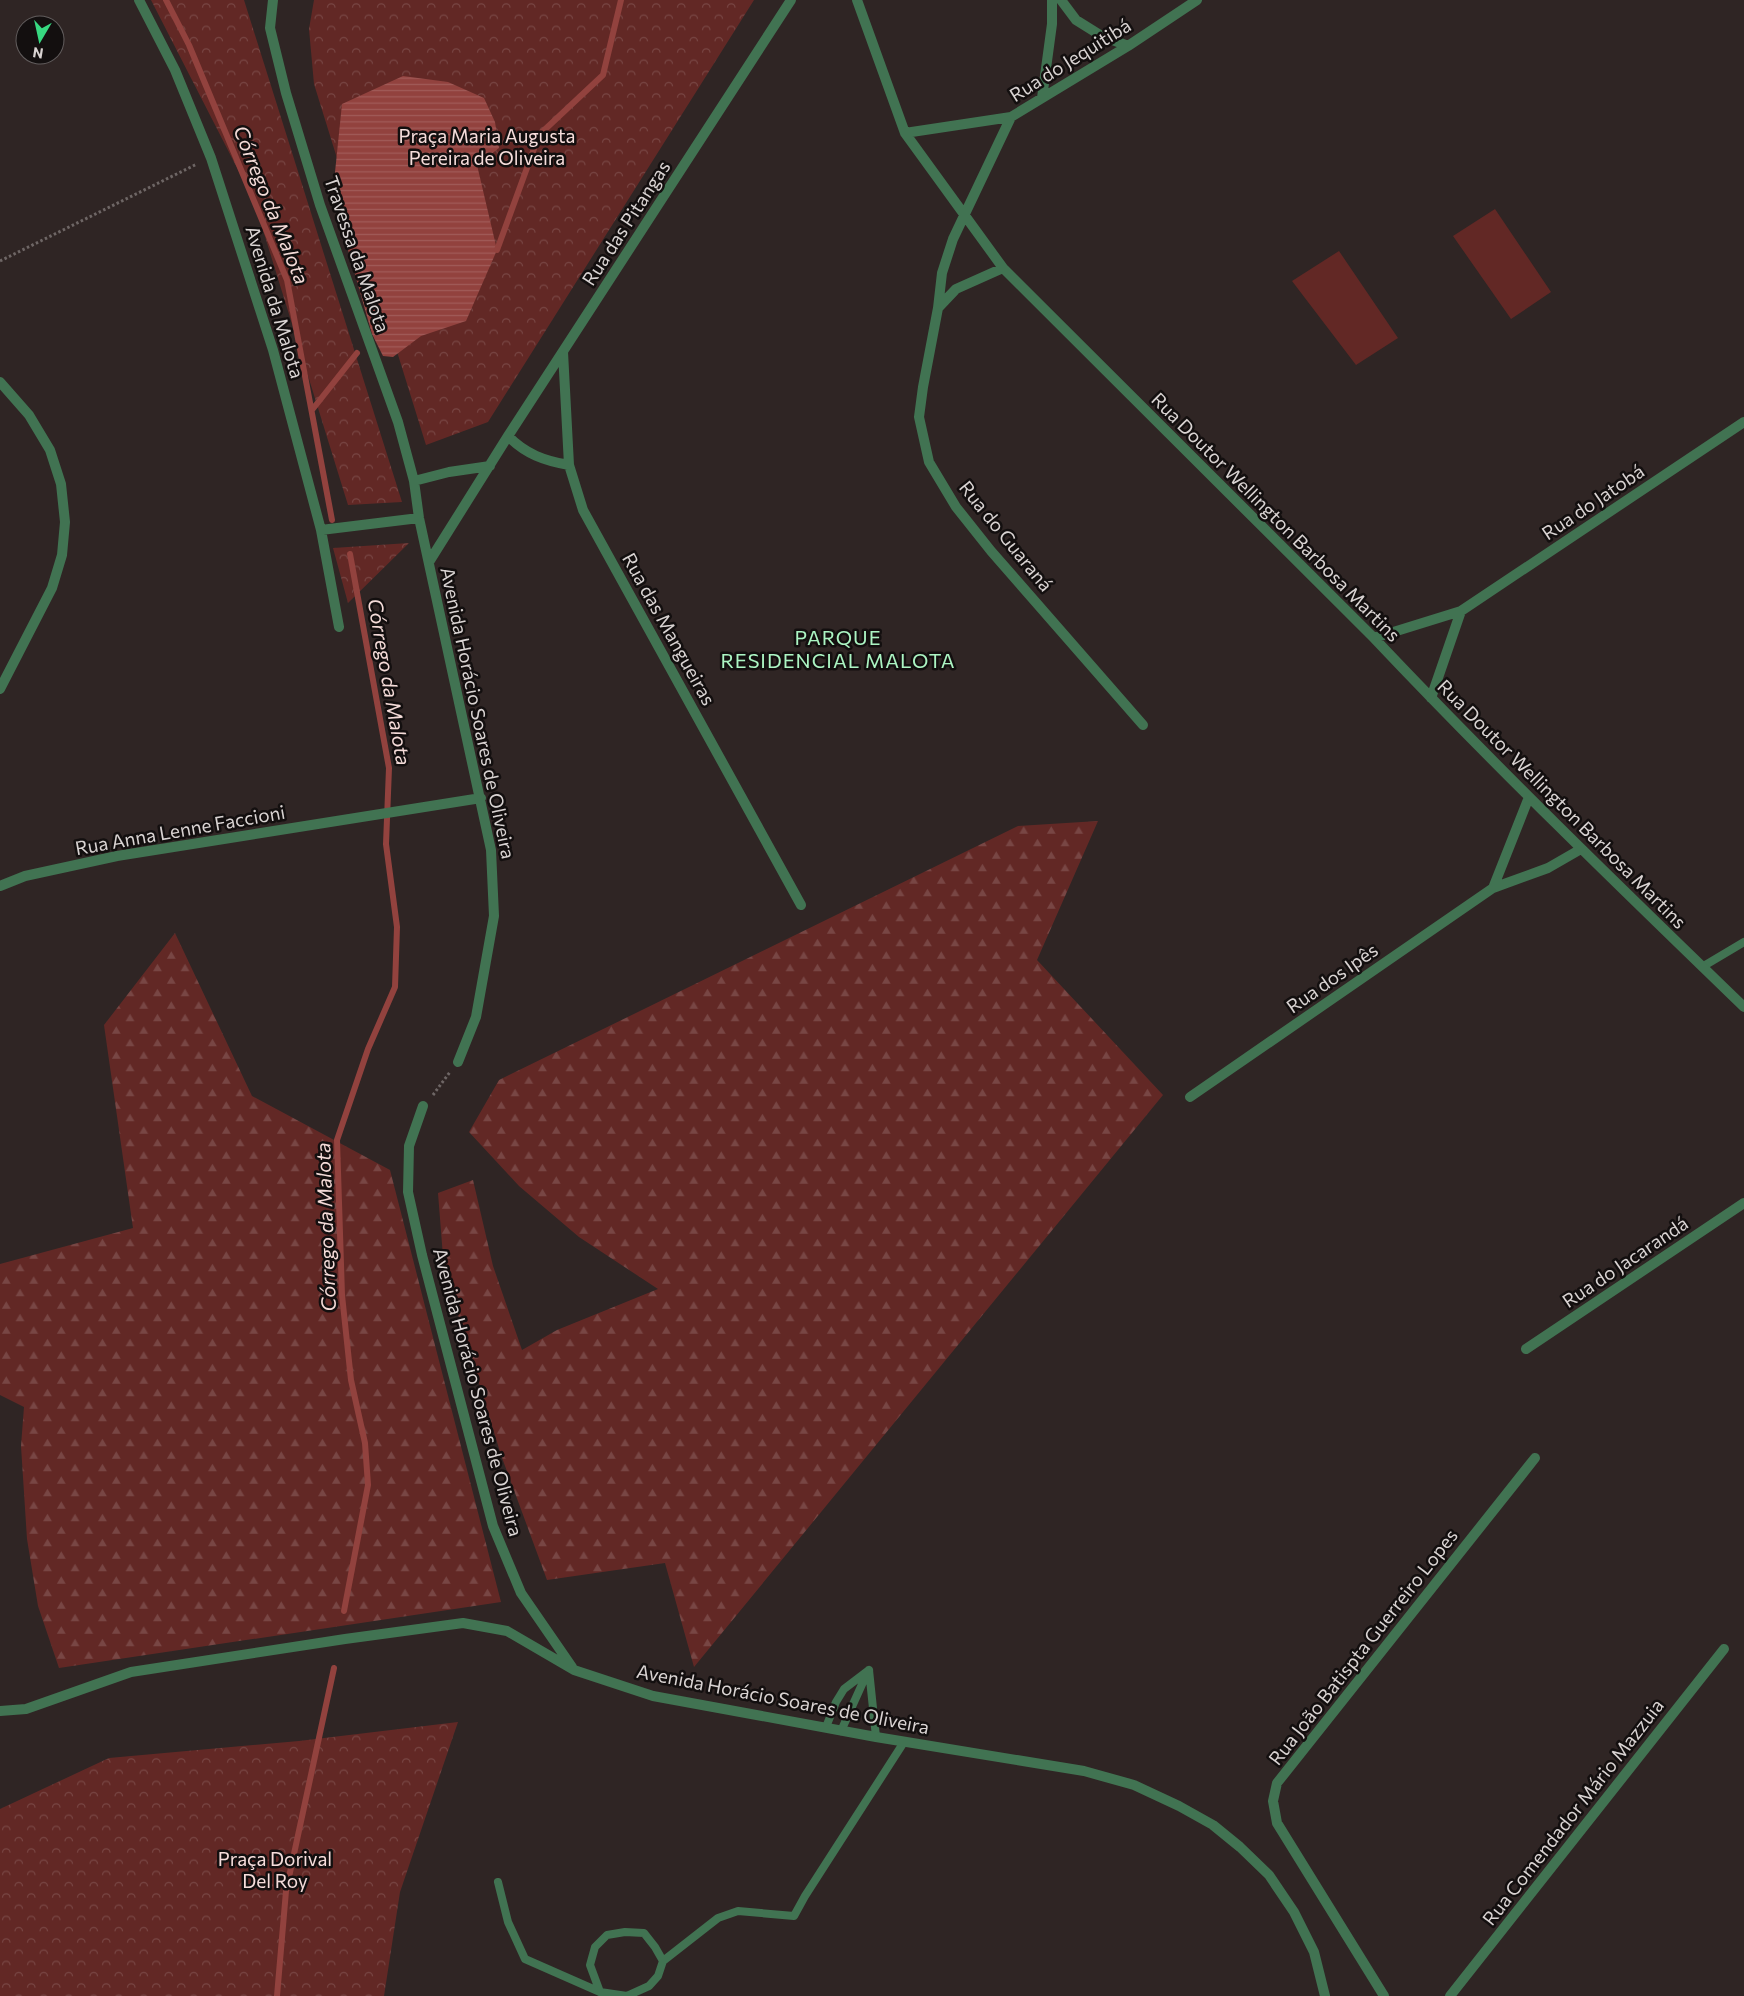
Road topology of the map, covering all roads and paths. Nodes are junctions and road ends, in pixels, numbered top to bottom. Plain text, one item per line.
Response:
1 (139, 0) edge
2 (273, 0) edge
3 (791, 0) edge
4 (857, 0) edge
5 (1052, 0) edge
6 (1061, 0) edge
7 (1197, 0) edge
8 (1128, 46) junction
9 (1042, 98) junction
10 (1011, 117) junction
11 (905, 133) junction
12 (211, 158) junction
13 (965, 216) junction
14 (0, 261) edge
15 (1003, 268) junction
16 (938, 308) junction
17 (563, 352) junction
18 (0, 382) edge
19 (1744, 422) edge
20 (508, 436) junction
21 (569, 465) junction
22 (490, 466) junction
23 (414, 481) junction
24 (419, 518) junction
25 (321, 530) junction
26 (429, 562) junction
27 (1461, 611) junction
28 (339, 627) dead end
29 (1374, 638) junction
30 (0, 689) edge
31 (1431, 698) junction
32 (1143, 725) dead end
33 (1529, 797) junction
34 (481, 798) junction
35 (1581, 849) junction
36 (0, 886) edge
37 (1493, 888) junction
38 (801, 904) dead end
39 (1744, 942) edge
40 (1702, 967) junction
41 (1744, 1007) edge
42 (458, 1062) joint
43 (1190, 1097) dead end
44 (423, 1106) joint
45 (1744, 1203) edge
46 (1526, 1349) dead end
47 (1535, 1458) dead end
48 (1724, 1649) dead end
49 (574, 1670) junction
50 (869, 1670) junction
51 (0, 1711) edge
52 (826, 1727) junction
53 (841, 1731) junction
54 (876, 1737) junction
55 (904, 1742) junction
56 (498, 1882) dead end
57 (663, 1961) junction
58 (600, 1992) junction
59 (1325, 1996) edge
60 (1384, 1996) edge
61 (1450, 1996) edge

1 - 12 street, Avenida da Malota
2 - 23 street, Travessa da Malota
3 - 17 street, Rua das Pitangas
4 - 11 street, Rua Doutor Wellington Barbosa Martins
5 - 9 street
6 - 8 street
7 - 8 street, Rua do Jequitibá
8 - 9 street, Rua do Jequitibá
9 - 10 street, Rua do Jequitibá
10 - 11 street, Rua do Jequitibá
10 - 13 street, Rua do Jequitibá
11 - 13 street, Rua Doutor Wellington Barbosa Martins
12 - 14 path
12 - 25 street, Avenida da Malota
13 - 15 street, Rua Doutor Wellington Barbosa Martins
13 - 16 street, Rua do Guaraná
15 - 16 street
15 - 29 street, Rua Doutor Wellington Barbosa Martins
16 - 32 street, Rua do Guaraná
17 - 20 street, Rua das Pitangas
17 - 21 street, Rua das Mangueiras
18 - 30 street
19 - 27 street, Rua do Jatobá
20 - 21 street
20 - 22 street, Rua das Pitangas
21 - 38 street, Rua das Mangueiras
22 - 23 street
22 - 26 street, Rua das Pitangas
23 - 24 street, Travessa da Malota
24 - 25 street
24 - 26 street, Avenida Horácio Soares de Oliveira
25 - 28 street, Avenida da Malota
26 - 34 street, Avenida Horácio Soares de Oliveira
27 - 29 street, Rua do Jatobá
27 - 31 street
29 - 31 street, Rua Doutor Wellington Barbosa Martins
31 - 33 street, Rua Doutor Wellington Barbosa Martins
33 - 35 street, Rua Doutor Wellington Barbosa Martins
33 - 37 street
34 - 36 street, Rua Anna Lenne Faccioni
34 - 42 street, Avenida Horácio Soares de Oliveira
35 - 37 street, Rua dos Ipês
35 - 40 street, Rua Doutor Wellington Barbosa Martins
37 - 43 street, Rua dos Ipês
39 - 40 lane
40 - 41 street, Rua Doutor Wellington Barbosa Martins
42 - 44 path
44 - 49 street, Avenida Horácio Soares de Oliveira
45 - 46 street, Rua do Jacarandá
47 - 60 street, Rua João Batispta Guerreiro Lopes
48 - 61 street, Rua Comendador Mário Mazzuia
49 - 51 street
49 - 52 street, Avenida Horácio Soares de Oliveira
50 - 52 lane
50 - 53 lane
50 - 54 lane
52 - 53 street, Avenida Horácio Soares de Oliveira
53 - 54 street, Avenida Horácio Soares de Oliveira
54 - 55 street, Avenida Horácio Soares de Oliveira
55 - 57 lane
55 - 59 street, Avenida Horácio Soares de Oliveira
56 - 58 lane
57 - 58 lane
57 - 58 lane

